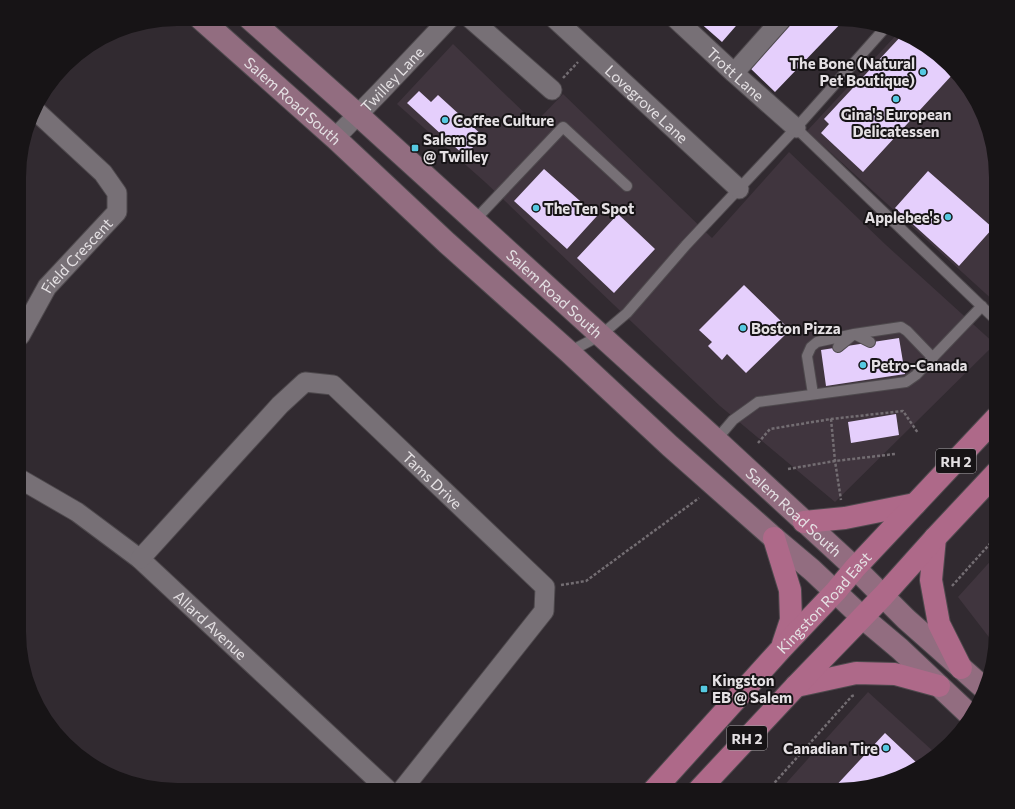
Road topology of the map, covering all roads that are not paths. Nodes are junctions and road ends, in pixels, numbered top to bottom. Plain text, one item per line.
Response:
1 (209, 26) edge
2 (258, 26) edge
3 (442, 26) edge
4 (479, 26) edge
5 (563, 26) edge
6 (684, 26) edge
7 (776, 26) edge
8 (881, 32) edge
9 (734, 73) junction
10 (552, 90) road end
11 (357, 114) junction
12 (40, 115) edge
13 (796, 128) junction
14 (335, 138) junction
15 (627, 186) dead end
16 (738, 189) junction
17 (474, 221) junction
18 (982, 306) junction
19 (989, 313) edge
20 (26, 325) edge
21 (854, 334) junction
22 (600, 335) junction
23 (870, 342) dead end
24 (838, 347) dead end
25 (569, 352) junction
26 (933, 358) junction
27 (875, 378) dead end
28 (843, 383) dead end
29 (860, 388) junction
30 (813, 394) junction
31 (989, 425) edge
32 (716, 440) junction
33 (989, 480) edge
34 (26, 482) edge
35 (915, 504) junction
36 (804, 522) junction
37 (774, 538) junction
38 (935, 538) junction
39 (140, 559) junction
40 (854, 568) junction
41 (836, 591) junction
42 (883, 596) junction
43 (862, 617) junction
44 (782, 648) junction
45 (962, 668) junction
46 (979, 684) edge
47 (796, 686) junction
48 (939, 686) junction
49 (966, 711) edge
50 (380, 783) edge
51 (408, 783) edge
52 (660, 783) edge
53 (706, 783) edge

1 - 14 main road, Salem Road South
2 - 11 main road, Salem Road South
3 - 11 street, Twilley Lane
4 - 10 street
5 - 16 street, Lovegrove Lane
6 - 9 street, Trott Lane
7 - 9 street
8 - 13 lane
9 - 13 street, Trott Lane
11 - 14 street, Twilley Lane
11 - 17 main road, Salem Road South
12 - 20 street, Field Crescent
13 - 16 lane
13 - 18 lane
14 - 25 main road, Salem Road South
15 - 17 lane
16 - 22 lane
17 - 22 main road, Salem Road South
18 - 19 lane
18 - 26 lane
21 - 23 lane
21 - 24 lane
21 - 26 lane
21 - 30 lane
22 - 25 lane
22 - 32 main road, Salem Road South
25 - 37 main road, Salem Road South
26 - 29 lane
27 - 29 lane
28 - 29 lane
29 - 30 lane
30 - 32 lane
31 - 35 main road, Kingston Road East / RH 2
32 - 36 main road, Salem Road South
33 - 38 main road, RH 2
34 - 39 street, Allard Avenue
35 - 36 main road
35 - 40 main road, Kingston Road East / RH 2
36 - 40 main road, Salem Road South
37 - 41 main road, Salem Road South
37 - 44 main road
38 - 42 main road, RH 2
38 - 45 main road
39 - 50 street, Allard Avenue
39 - 51 street, Tams Drive
40 - 41 main road, Kingston Road East / RH 2
40 - 42 main road, Salem Road South
41 - 43 main road, Salem Road South
41 - 44 main road, Kingston Road East / RH 2
42 - 43 main road, RH 2
42 - 45 main road, Salem Road South
43 - 47 main road, RH 2
43 - 48 main road, Salem Road South
44 - 52 main road, Kingston Road East / RH 2
45 - 46 main road, Salem Road South
47 - 48 main road
47 - 53 main road, RH 2
48 - 49 main road, Salem Road South

